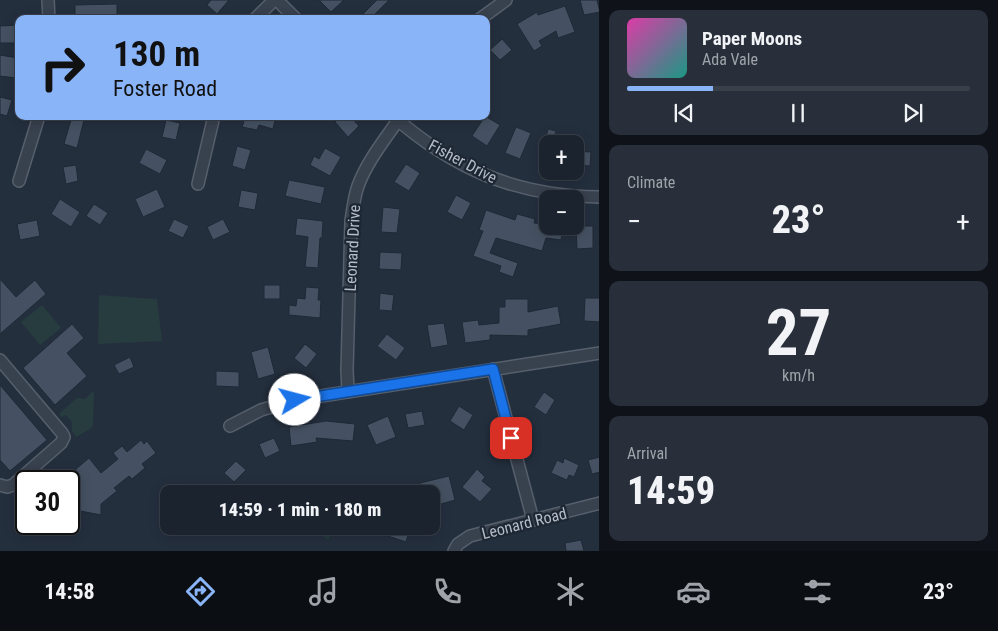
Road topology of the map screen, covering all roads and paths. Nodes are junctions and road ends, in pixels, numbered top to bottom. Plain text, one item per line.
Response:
1 (48, 0) edge
2 (276, 0) edge
3 (506, 0) edge
4 (49, 15) edge
5 (259, 15) edge
6 (292, 15) edge
7 (485, 15) edge
8 (38, 120) edge
9 (213, 120) edge
10 (396, 120) edge
11 (400, 120) edge
12 (19, 181) dead end
13 (198, 184) dead end
14 (599, 197) edge
15 (599, 353) edge
16 (0, 360) edge
17 (493, 369) junction
18 (348, 392) junction
19 (230, 426) dead end
20 (0, 485) edge
21 (599, 503) edge
22 (533, 520) junction
23 (452, 547) edge

1 - 4 street
2 - 5 street
2 - 6 street
3 - 7 street
8 - 12 street
9 - 13 street
10 - 18 street, Leonard Drive
11 - 14 street, Fisher Drive
15 - 17 street
16 - 20 street
17 - 18 street
17 - 22 street
18 - 19 street
21 - 22 street, Leonard Road
22 - 23 street, Leonard Road

